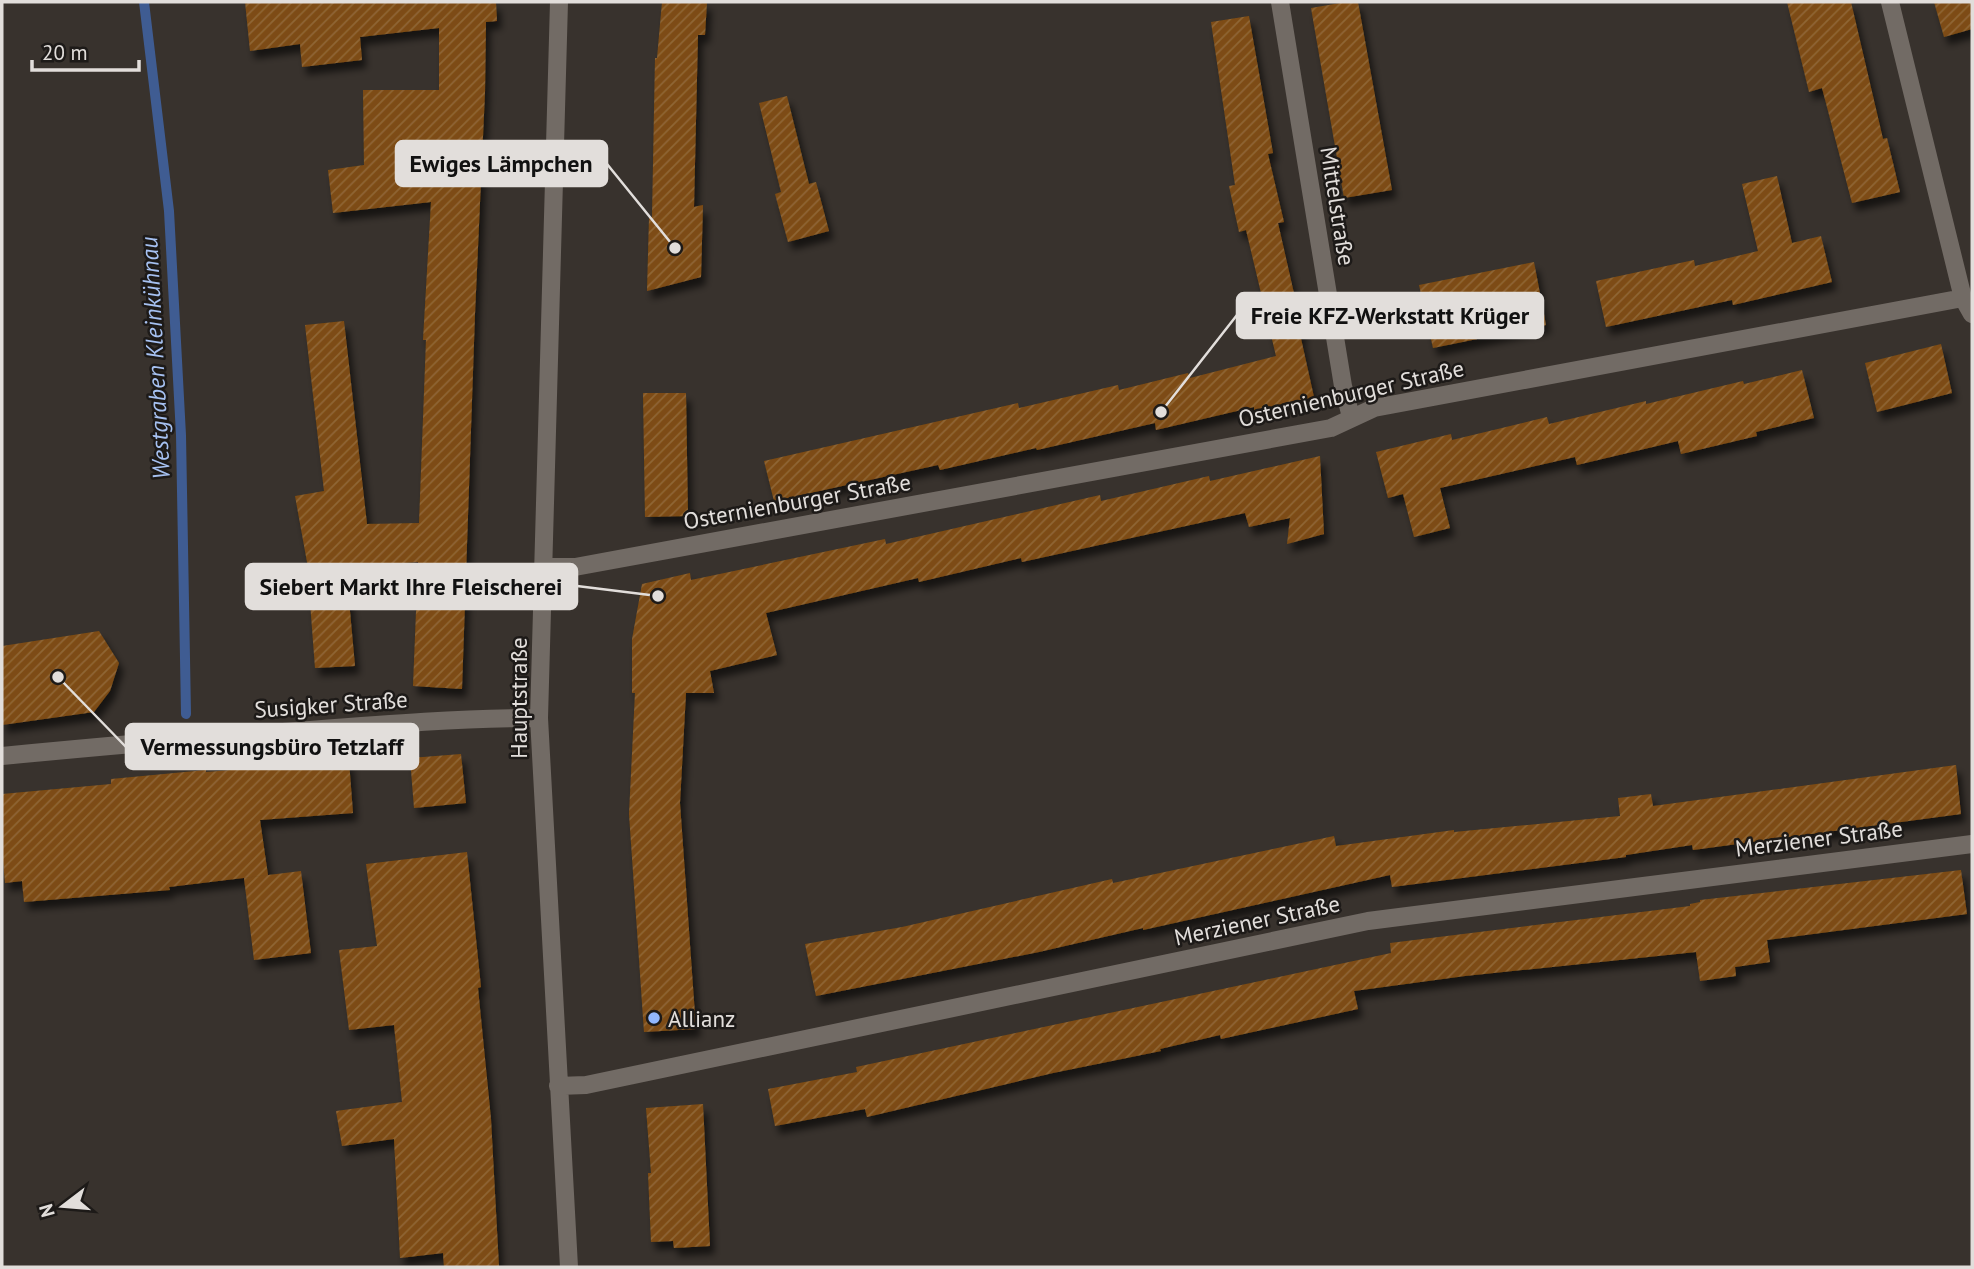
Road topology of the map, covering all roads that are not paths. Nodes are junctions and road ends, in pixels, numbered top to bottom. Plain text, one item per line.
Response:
1 (559, 2) edge
2 (1280, 2) edge
3 (1890, 2) edge
4 (1963, 298) junction
5 (1972, 314) edge
6 (1351, 417) junction
7 (544, 567) junction
8 (540, 718) junction
9 (2, 756) edge
10 (1972, 844) edge
11 (558, 1086) junction
12 (569, 1267) edge

1 - 7 street, Hauptstraße
2 - 6 street, Mittelstraße
3 - 4 street
4 - 5 street
4 - 6 street, Osternienburger Straße
6 - 7 street, Osternienburger Straße
7 - 8 street, Hauptstraße
8 - 9 street, Susigker Straße
8 - 11 street, Hauptstraße
10 - 11 street, Merziener Straße
11 - 12 street, Hauptstraße

